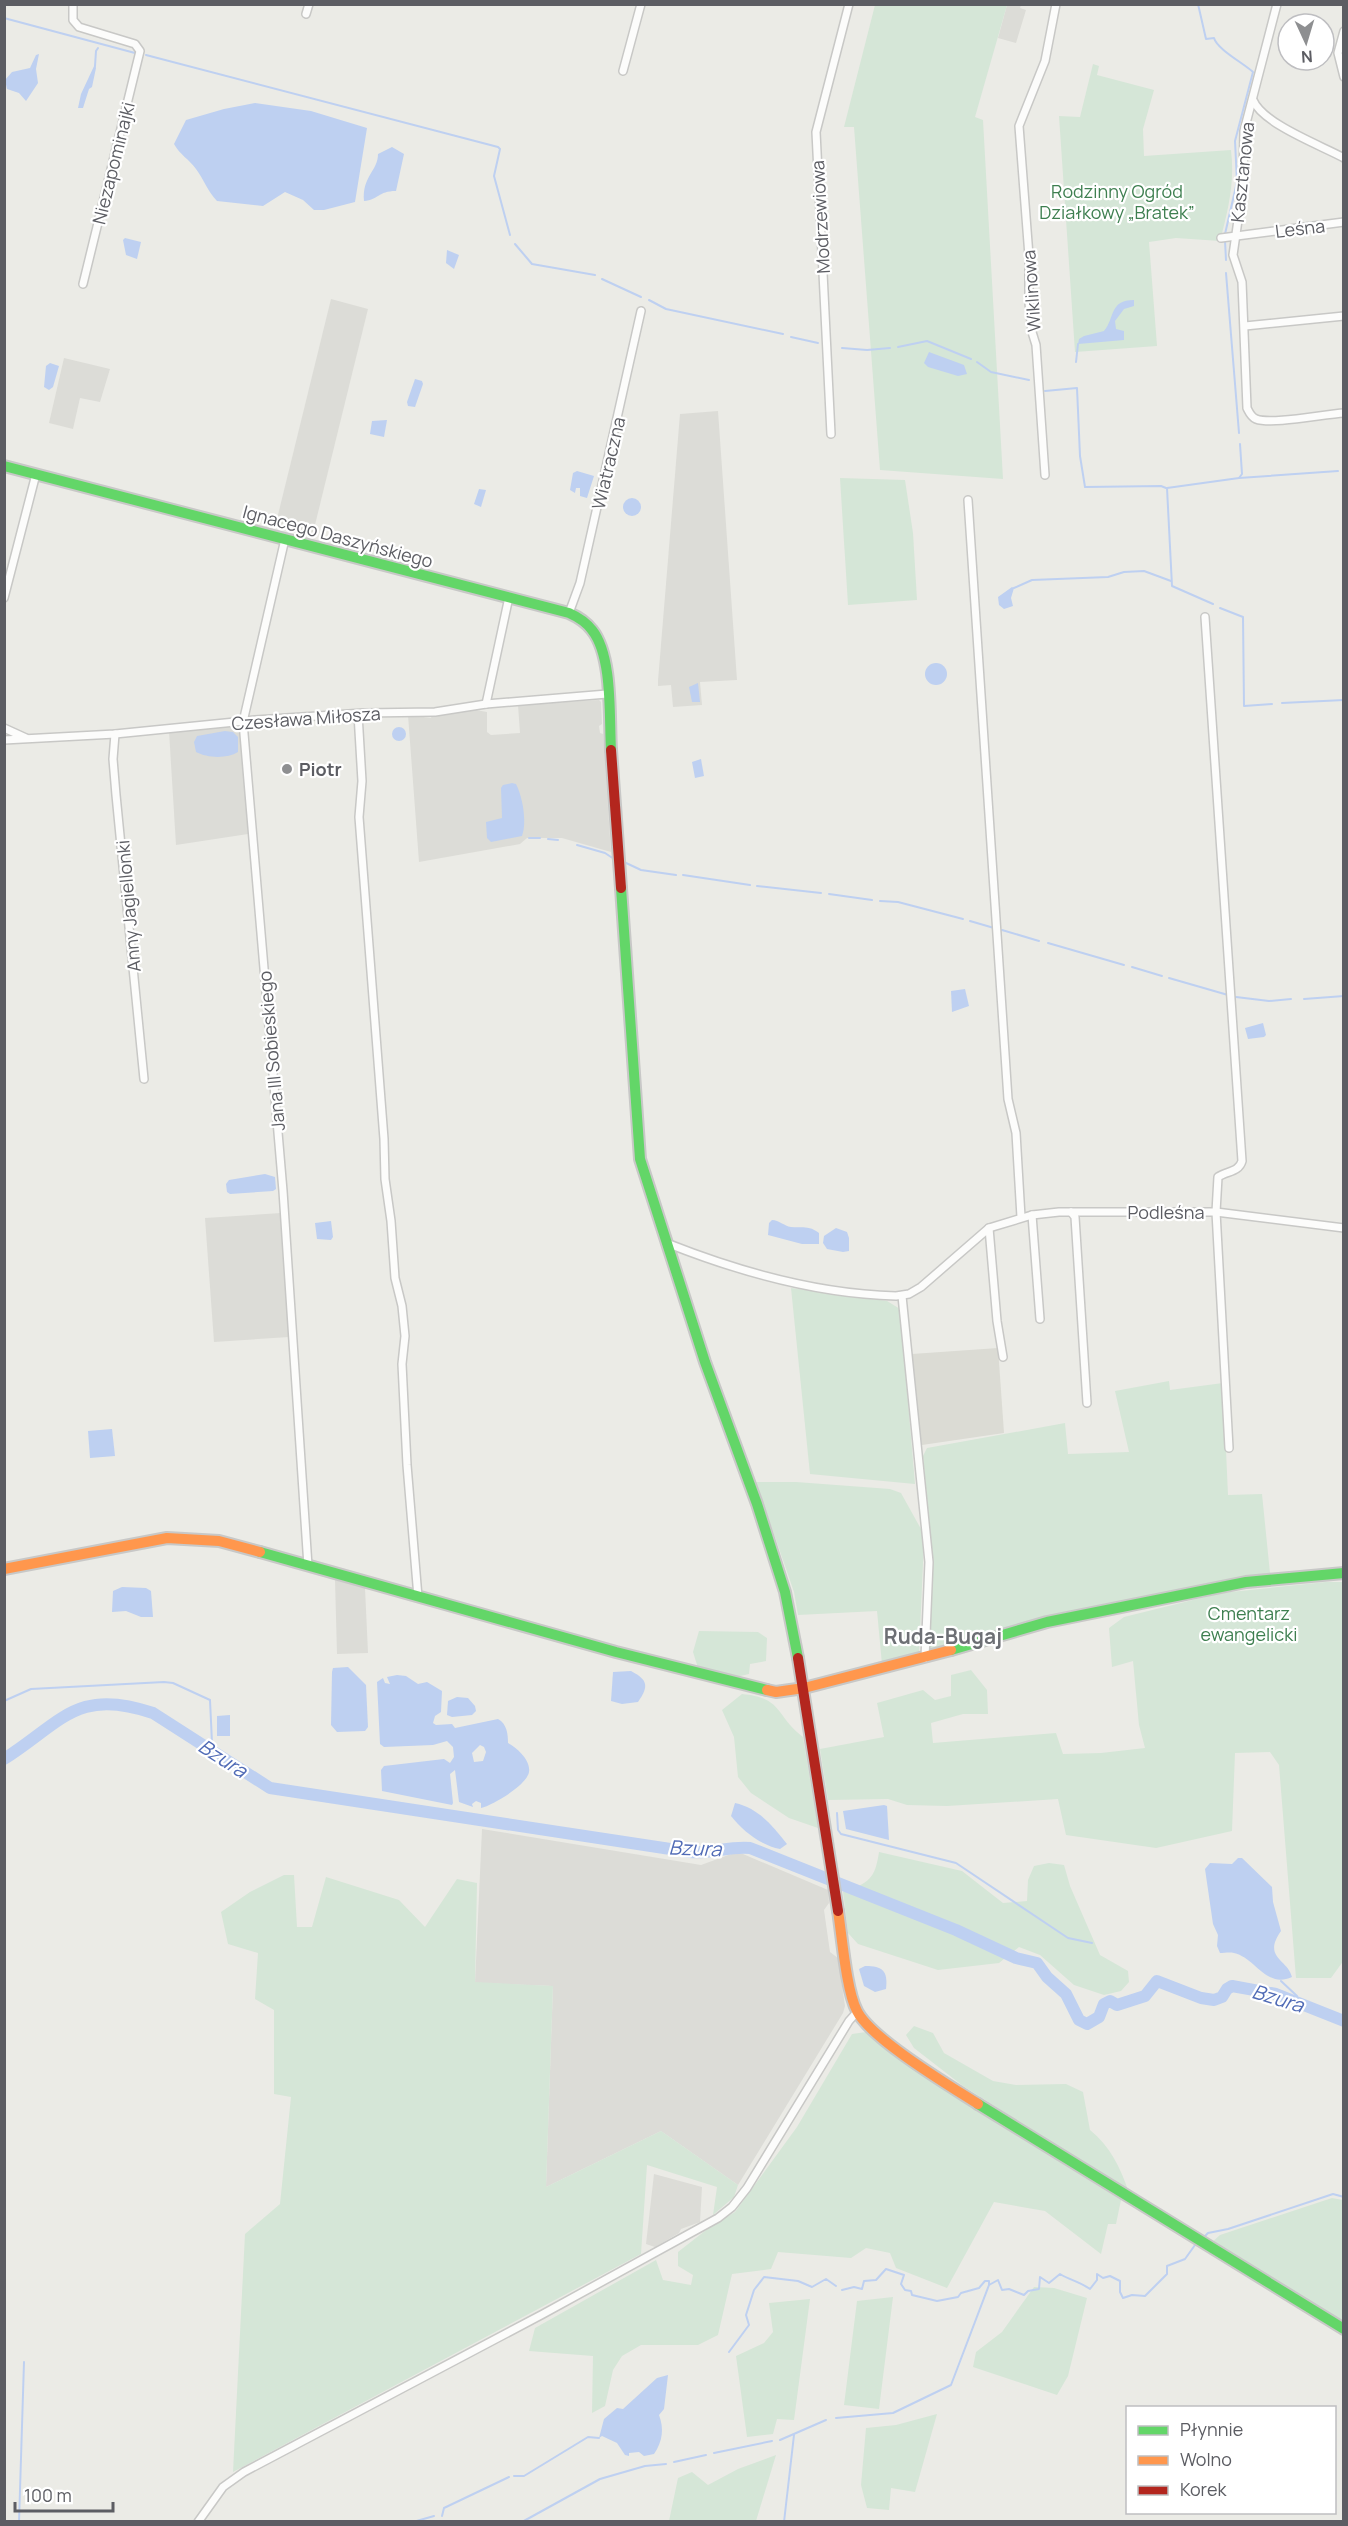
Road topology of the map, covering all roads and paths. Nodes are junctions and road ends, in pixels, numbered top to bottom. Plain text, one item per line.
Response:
1 (73, 4) edge
2 (309, 4) edge
3 (641, 4) edge
4 (849, 4) edge
5 (1056, 4) edge
6 (1276, 4) edge
7 (306, 14) dead end
8 (1344, 31) edge
9 (623, 71) dead end
10 (1344, 77) edge
11 (1253, 100) junction
12 (1344, 158) edge
13 (1344, 222) edge
14 (1235, 234) junction
15 (1221, 238) dead end
16 (83, 284) dead end
17 (641, 311) dead end
18 (1344, 316) edge
19 (1245, 326) junction
20 (1344, 413) edge
21 (831, 434) dead end
22 (4, 466) edge
23 (36, 474) junction
24 (1045, 475) dead end
25 (968, 500) dead end
26 (285, 539) junction
27 (509, 597) junction
28 (4, 598) edge
29 (569, 613) junction
30 (1205, 617) dead end
31 (607, 694) junction
32 (486, 704) junction
33 (358, 714) junction
34 (243, 722) junction
35 (4, 728) edge
36 (115, 734) junction
37 (28, 738) junction
38 (4, 740) edge
39 (144, 1079) dead end
40 (1071, 1212) junction
41 (1216, 1212) junction
42 (1032, 1215) junction
43 (1021, 1217) junction
44 (989, 1228) junction
45 (1344, 1228) edge
46 (669, 1245) junction
47 (902, 1296) junction
48 (1040, 1319) dead end
49 (1003, 1358) dead end
50 (1087, 1403) dead end
51 (1229, 1448) dead end
52 (308, 1566) junction
53 (4, 1569) edge
54 (1344, 1573) edge
55 (418, 1597) junction
56 (925, 1658) junction
57 (804, 1688) junction
58 (857, 2012) junction
59 (1344, 2329) edge
60 (198, 2522) edge

1 - 16 street, Niezapominajki
2 - 7 street
3 - 9 street
4 - 21 street, Modrzewiowa
5 - 24 street, Wiklinowa
6 - 11 street, Kasztanowa
8 - 10 street
11 - 12 street
11 - 14 street, Kasztanowa
13 - 14 street, Leśna
14 - 15 street, Leśna
14 - 19 street, Kasztanowa
17 - 29 street, Wiatraczna
18 - 19 street
19 - 20 street, Kasztanowa
22 - 23 street, Ignacego Daszyńskiego
23 - 26 street, Ignacego Daszyńskiego
23 - 28 street
25 - 43 street
26 - 27 street, Ignacego Daszyńskiego
26 - 34 street, Jana III Sobieskiego
27 - 29 street, Ignacego Daszyńskiego
27 - 32 street
29 - 31 street, Ignacego Daszyńskiego
30 - 41 street
31 - 32 street, Czesława Miłosza
31 - 46 street, Ignacego Daszyńskiego
32 - 33 street, Czesława Miłosza
33 - 34 street, Czesława Miłosza
33 - 55 street
34 - 36 street, Czesława Miłosza
34 - 52 street, Jana III Sobieskiego
35 - 37 street
36 - 37 street, Czesława Miłosza
36 - 39 street, Anny Jagiellonki
37 - 38 street, Czesława Miłosza
40 - 41 street, Podleśna
40 - 42 street, Podleśna
40 - 50 street
41 - 45 street, Podleśna
41 - 51 street
42 - 43 street, Podleśna
42 - 48 street
43 - 44 street, Podleśna
44 - 47 street, Podleśna
44 - 49 street
46 - 47 street
46 - 57 street, Ignacego Daszyńskiego
47 - 56 street
52 - 53 street
52 - 55 street
54 - 56 street
55 - 57 street
56 - 57 street
57 - 58 street, Ignacego Daszyńskiego
58 - 59 street
58 - 60 street

